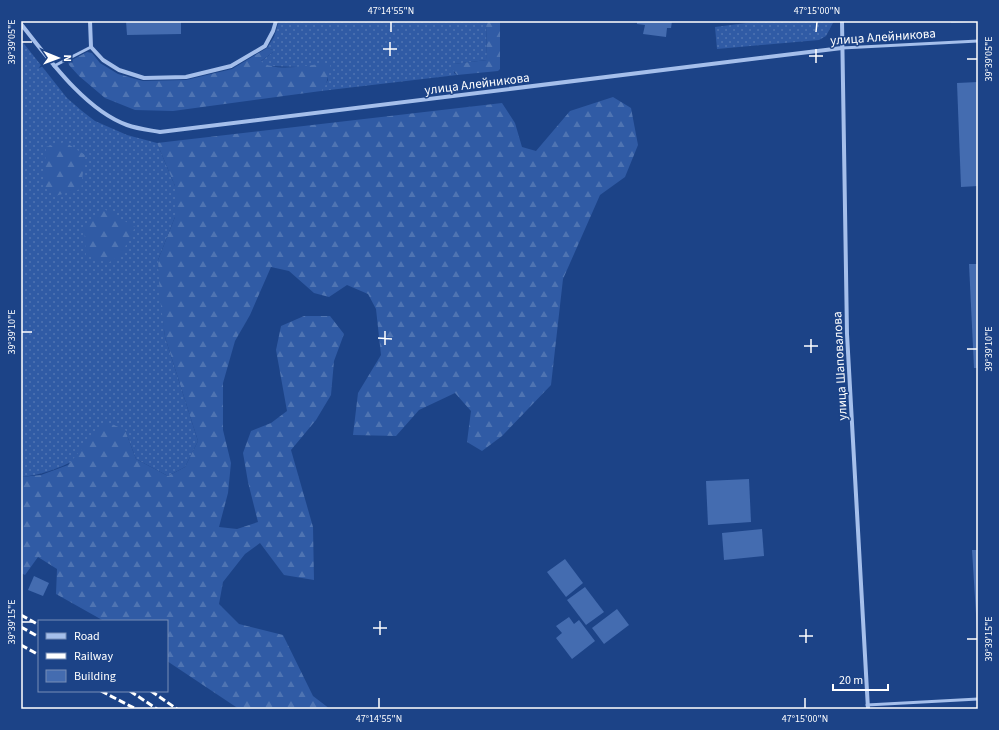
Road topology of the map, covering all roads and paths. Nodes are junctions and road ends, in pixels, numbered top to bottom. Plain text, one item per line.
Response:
1 (90, 21) edge
2 (276, 21) edge
3 (842, 21) edge
4 (21, 24) edge
5 (978, 41) edge
6 (90, 47) junction
7 (842, 48) junction
8 (54, 66) junction
9 (978, 699) edge
10 (867, 707) edge

1 - 6 street
2 - 6 street
3 - 7 street, улица Шаповалова
4 - 8 street, улица Алейникова
5 - 7 lane, улица Алейникова
6 - 8 lane
7 - 8 street, улица Алейникова
7 - 10 street, улица Шаповалова
9 - 10 lane

